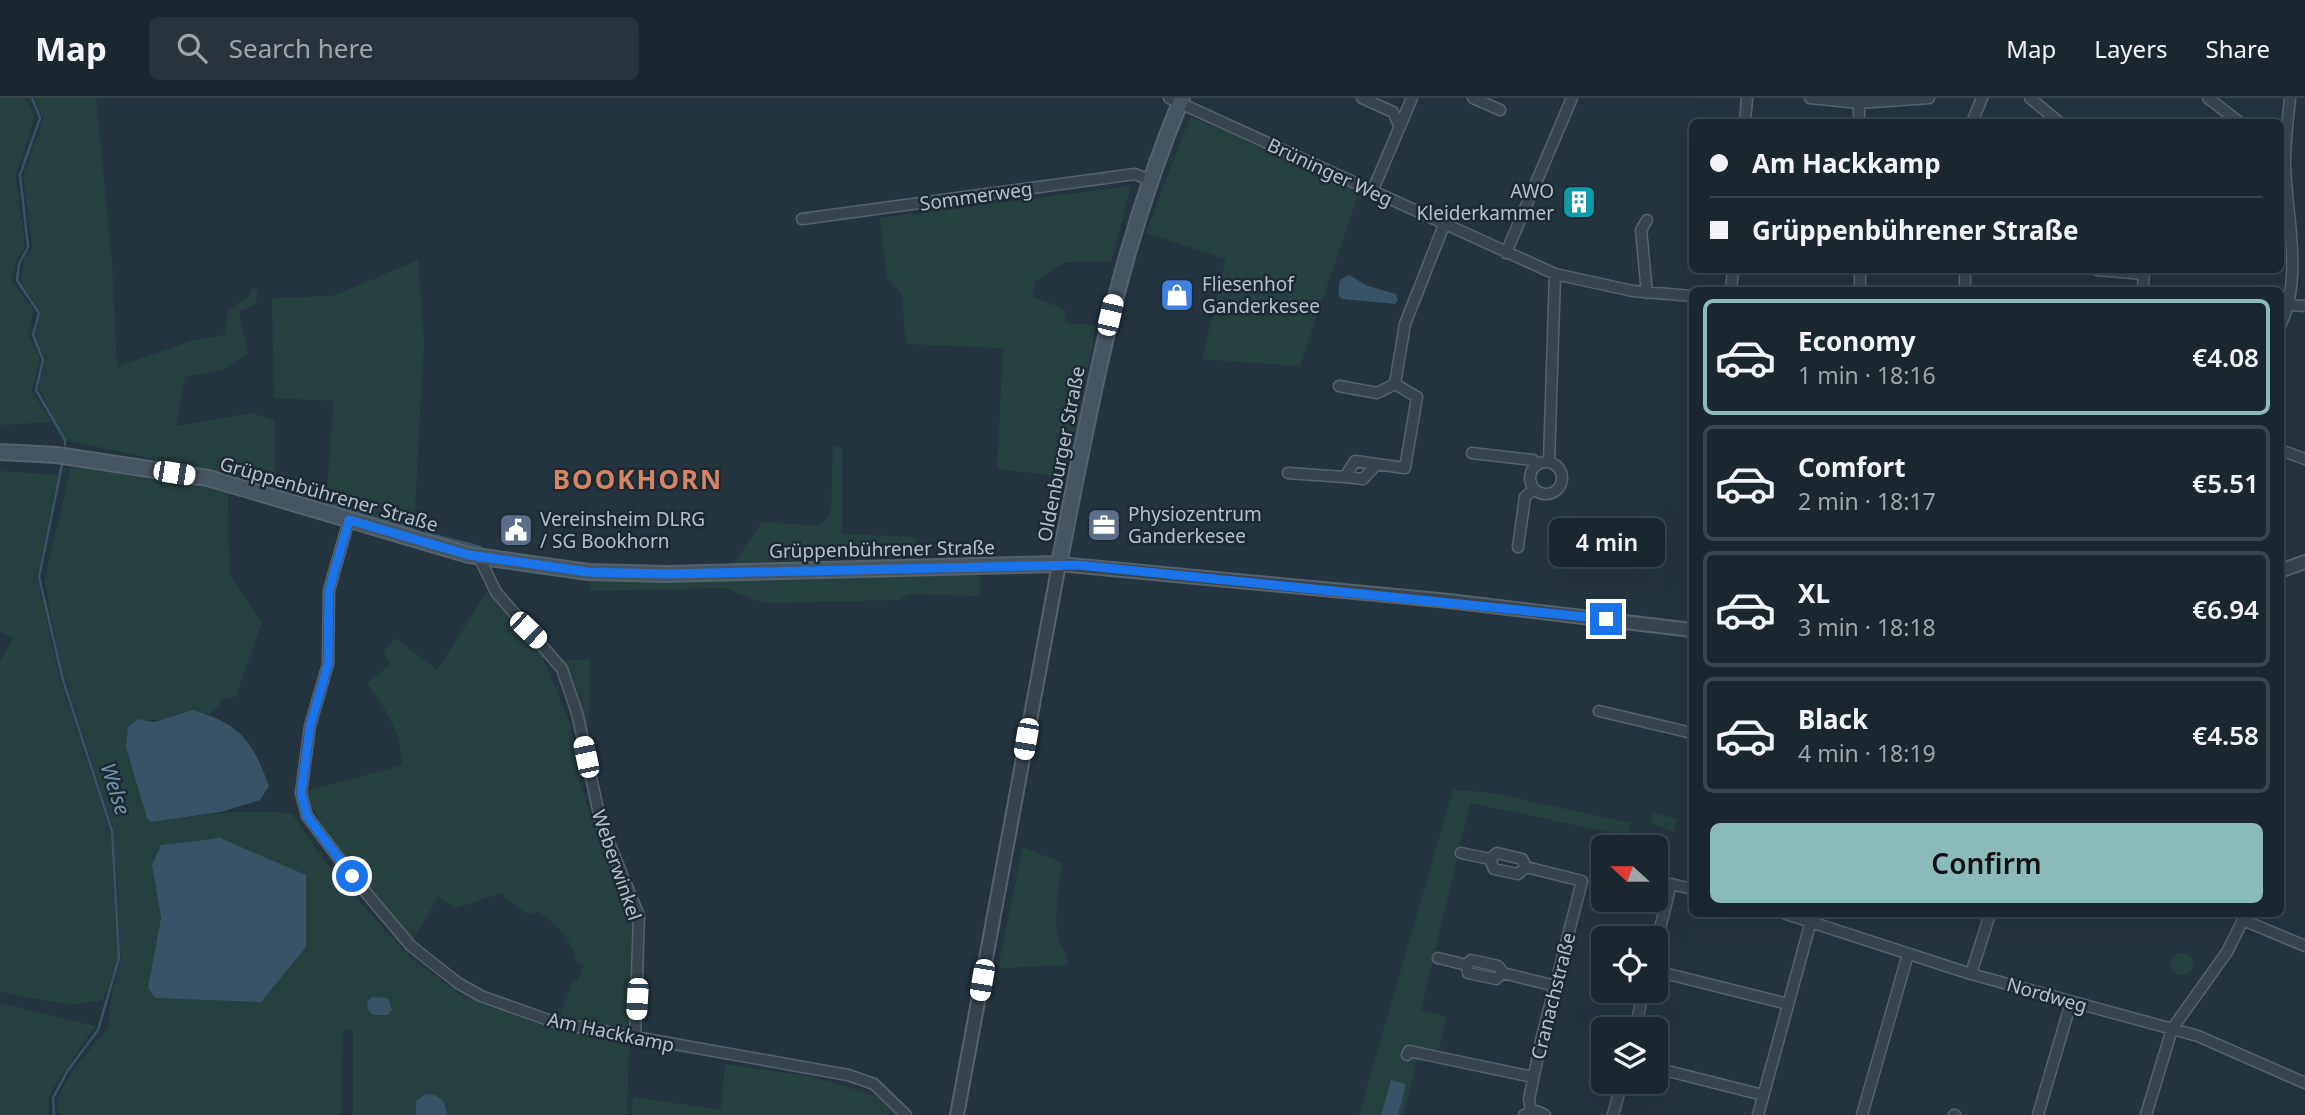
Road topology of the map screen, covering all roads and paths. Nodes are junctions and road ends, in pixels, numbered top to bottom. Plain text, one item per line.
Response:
1 (1362, 98) edge
2 (1473, 98) edge
3 (1572, 98) edge
4 (1747, 98) edge
5 (1810, 98) edge
6 (1929, 98) edge
7 (1982, 98) edge
8 (2030, 98) edge
9 (2208, 98) edge
10 (2290, 98) edge
11 (1177, 99) edge
12 (1410, 102) edge
13 (1859, 103) junction
14 (1500, 110) dead end
15 (1393, 112) junction
16 (1745, 119) edge
17 (1859, 119) edge
18 (1973, 119) edge
19 (2055, 119) edge
20 (2235, 119) edge
21 (1399, 127) junction
22 (2284, 149) edge
23 (2284, 179) edge
24 (1149, 180) junction
25 (1372, 192) junction
26 (802, 219) dead end
27 (1647, 220) dead end
28 (1444, 225) junction
29 (1506, 253) junction
30 (1555, 274) junction
31 (1647, 292) junction
32 (1689, 296) edge
33 (2290, 305) junction
34 (2305, 306) edge
35 (2284, 318) edge
36 (1395, 384) junction
37 (1339, 386) dead end
38 (2284, 451) edge
39 (0, 452) edge
40 (1472, 453) dead end
41 (2305, 459) edge
42 (1549, 462) junction
43 (1376, 465) junction
44 (1536, 466) junction
45 (1288, 473) dead end
46 (1345, 477) junction
47 (1534, 489) junction
48 (349, 520) junction
49 (1518, 547) dead end
50 (479, 557) junction
51 (2305, 562) edge
52 (1059, 565) junction
53 (2284, 570) edge
54 (1689, 630) edge
55 (1600, 711) dead end
56 (1689, 732) edge
57 (1461, 853) dead end
58 (1490, 859) junction
59 (1526, 867) junction
60 (1689, 888) edge
61 (1798, 917) edge
62 (1989, 917) edge
63 (2244, 917) edge
64 (1811, 920) junction
65 (1661, 926) edge
66 (2305, 946) edge
67 (1908, 954) junction
68 (1438, 958) dead end
69 (1668, 974) edge
70 (1971, 974) junction
71 (1555, 986) junction
72 (2071, 1002) junction
73 (1788, 1004) junction
74 (2172, 1029) junction
75 (635, 1039) junction
76 (1407, 1055) dead end
77 (1668, 1071) edge
78 (1533, 1077) junction
79 (2305, 1083) edge
80 (1619, 1094) edge
81 (1763, 1095) junction
82 (1527, 1113) edge
83 (906, 1115) edge
84 (957, 1115) edge
85 (1545, 1115) edge
86 (1613, 1115) edge
87 (1758, 1115) edge
88 (1861, 1115) edge
89 (2038, 1115) edge
90 (2146, 1115) edge

1 - 15 street
2 - 14 street
3 - 29 street
4 - 16 street
5 - 13 street
6 - 13 street
7 - 18 street
8 - 19 street
9 - 20 street
10 - 22 street
11 - 24 main road, Oldenburger Straße
11 - 25 street, Brüninger Weg
12 - 15 street
12 - 21 street
13 - 17 street
15 - 21 street
21 - 25 street
23 - 33 street
24 - 26 street, Sommerweg
24 - 52 main road, Oldenburger Straße
25 - 28 street, Brüninger Weg
27 - 31 street
28 - 29 street, Brüninger Weg
28 - 36 street
29 - 30 street, Brüninger Weg
30 - 31 street, Brüninger Weg
30 - 42 street
31 - 32 street, Brüninger Weg
33 - 34 street
33 - 35 street
36 - 37 street
36 - 43 street
38 - 41 street
39 - 48 main road, Grüppenbührener Straße
40 - 44 street
42 - 44 street
42 - 47 street
43 - 46 street
43 - 46 street
44 - 47 street
45 - 46 street
47 - 49 street
48 - 50 main road, Grüppenbührener Straße
48 - 75 street, Am Hackkamp
50 - 52 main road, Grüppenbührener Straße
50 - 75 street, Weberwinkel
51 - 53 street
52 - 54 street, Grüppenbührener Straße
52 - 84 street, Oldenburger Straße
55 - 56 street
57 - 58 street
58 - 59 street
58 - 59 street
59 - 71 street, Cranachstraße
60 - 65 street
61 - 64 street, Nordweg
62 - 70 street
63 - 66 street
63 - 74 street
64 - 67 street, Nordweg
64 - 73 street
67 - 70 street, Nordweg
67 - 88 street
68 - 71 street
69 - 73 street
70 - 72 street, Nordweg
71 - 78 street, Cranachstraße
72 - 74 street, Nordweg
72 - 89 street
73 - 81 street
74 - 79 street, Nordweg
74 - 90 street
75 - 83 street, Am Hackkamp
76 - 78 street
77 - 81 street
78 - 82 street, Cranachstraße
80 - 86 street
81 - 87 street
82 - 85 street

